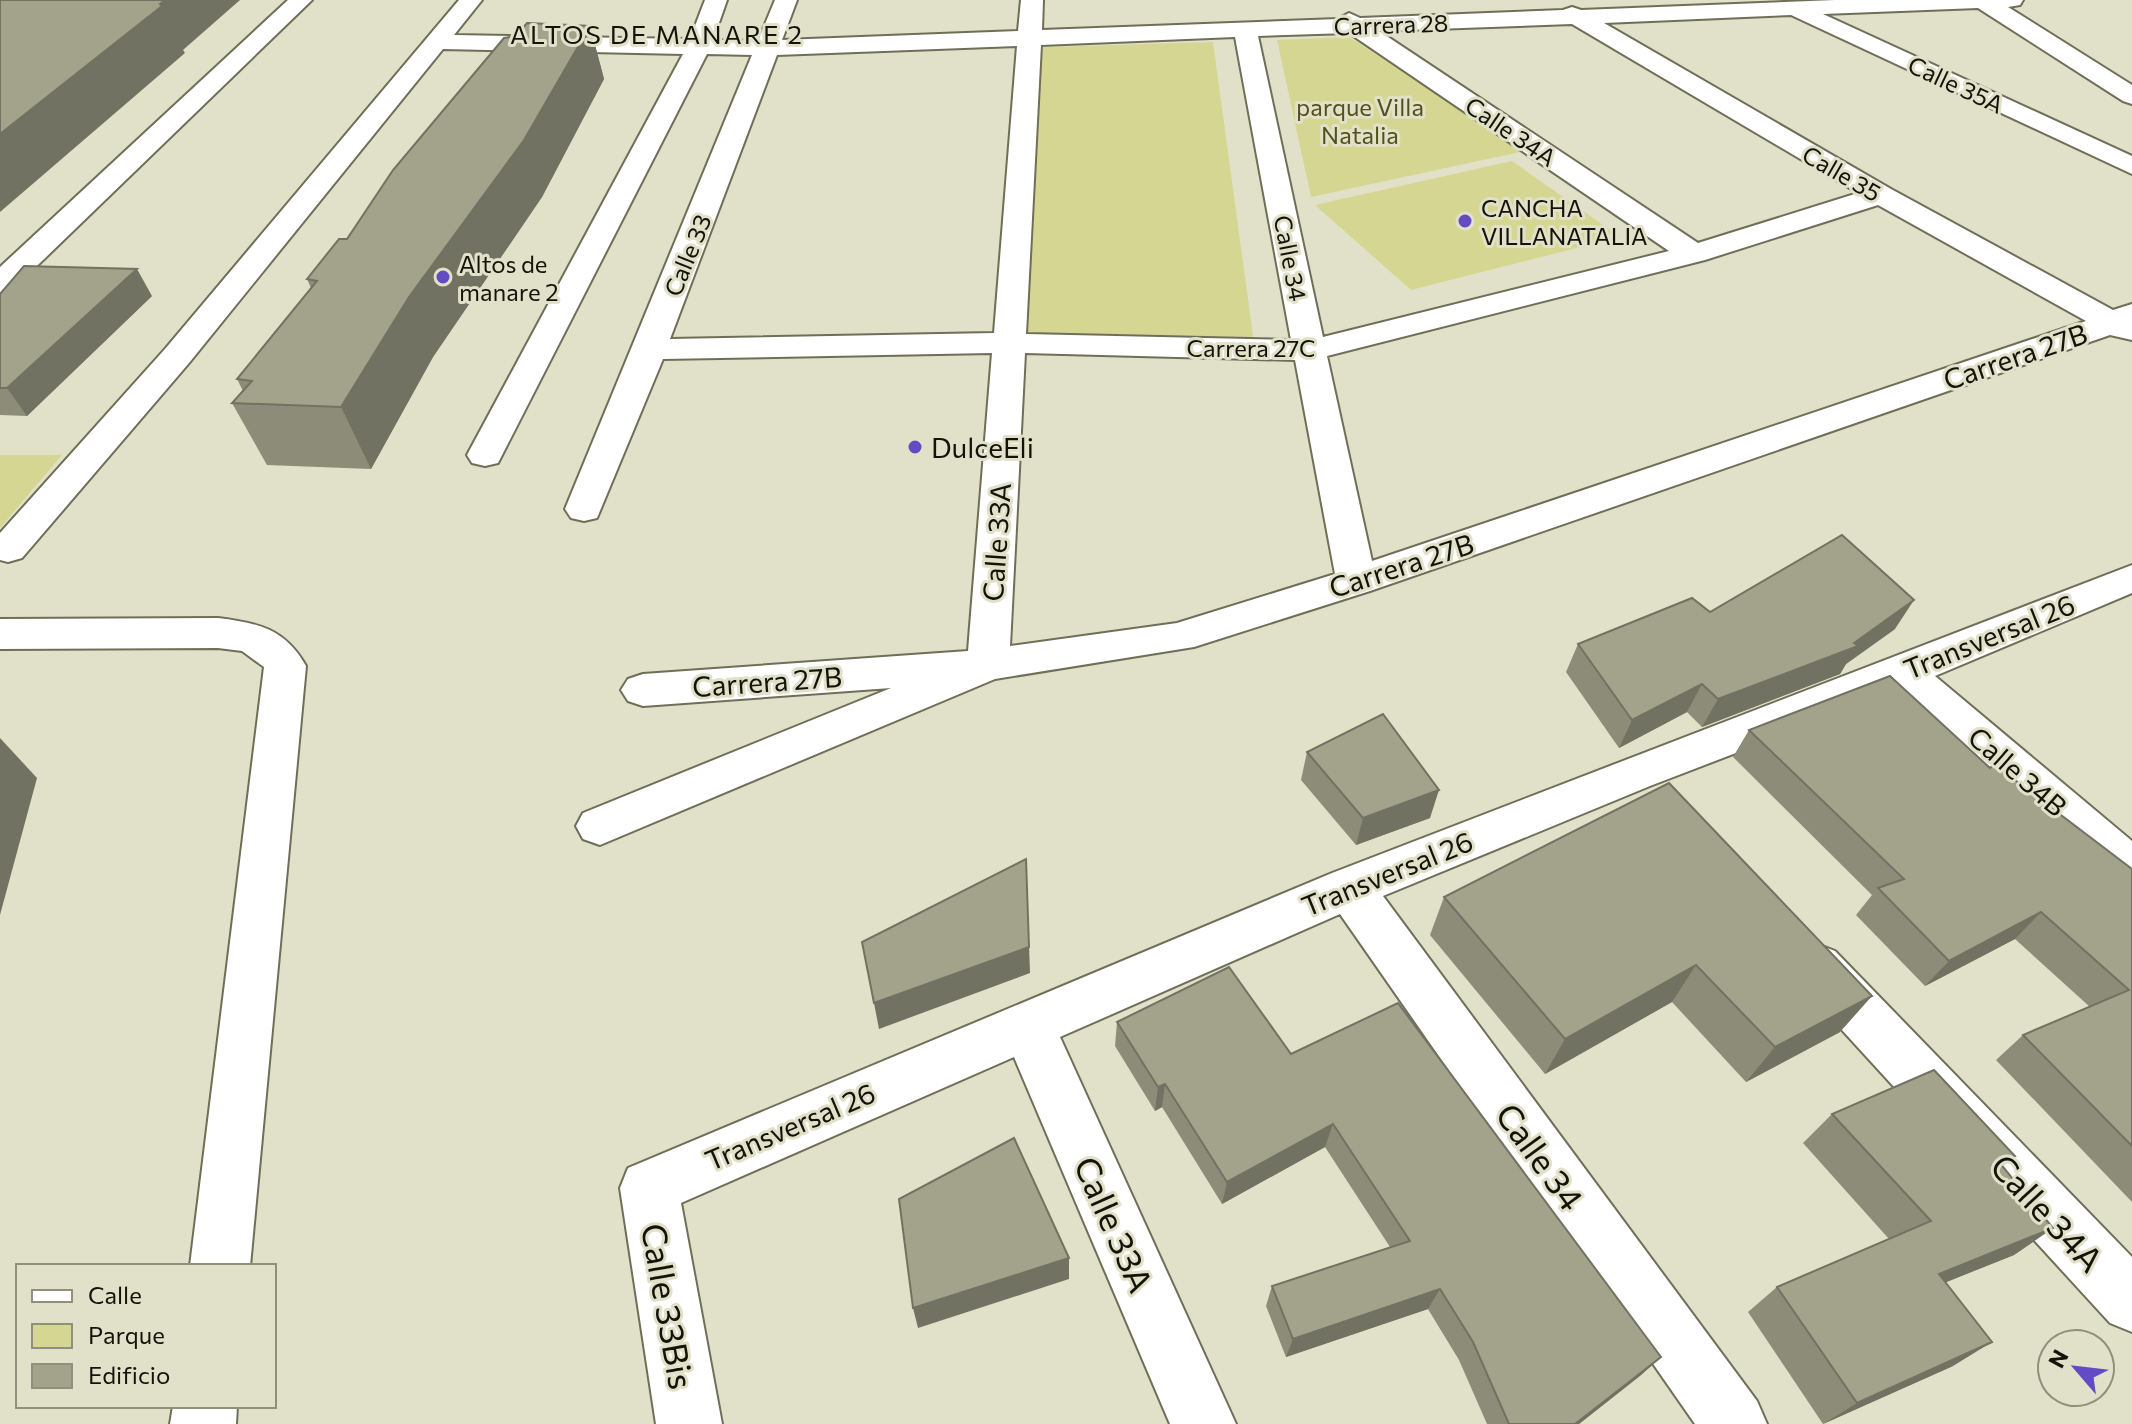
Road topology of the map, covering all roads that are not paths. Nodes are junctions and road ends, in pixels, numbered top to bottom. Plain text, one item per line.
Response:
1 (301, 0) edge
2 (471, 0) edge
3 (716, 0) edge
4 (786, 0) edge
5 (1032, 0) edge
6 (1338, 0) edge
7 (2012, 0) edge
8 (1981, 1) edge
9 (1787, 4) edge
10 (1567, 8) edge
11 (1353, 25) junction
12 (1245, 30) junction
13 (1030, 38) junction
14 (439, 42) junction
15 (699, 46) junction
16 (769, 48) junction
17 (2129, 93) edge
18 (2132, 166) edge
19 (1881, 195) junction
20 (1694, 254) junction
21 (0, 284) edge
22 (2125, 323) edge
23 (1009, 343) junction
24 (650, 349) junction
25 (1310, 350) junction
26 (485, 455) dead end
27 (584, 509) dead end
28 (8, 549) dead end
29 (1356, 581) junction
30 (2124, 590) edge
31 (0, 634) edge
32 (988, 665) junction
33 (1903, 672) junction
34 (643, 690) dead end
35 (600, 826) dead end
36 (2132, 870) edge
37 (1349, 888) junction
38 (1785, 934) edge
39 (1027, 1024) junction
40 (649, 1188) joint
41 (220, 1264) edge
42 (2132, 1301) edge
43 (689, 1424) edge
44 (1203, 1424) edge
45 (1734, 1424) edge

1 - 21 street
2 - 14 street
3 - 15 street
4 - 16 street, Calle 33
5 - 13 street, Calle 33A
6 - 11 street, Calle 34A
7 - 8 street, Carrera 28
8 - 9 street, Carrera 28
8 - 17 street
9 - 10 street, Carrera 28
9 - 18 street, Calle 35A
10 - 11 street, Carrera 28
10 - 19 street, Calle 35
11 - 12 street, Carrera 28
11 - 20 street, Calle 34A
12 - 13 street, Carrera 28
12 - 25 street, Calle 34
13 - 16 street, Carrera 28
13 - 23 street, Calle 33A
14 - 15 street, Carrera 28
14 - 28 street
15 - 16 street, Carrera 28
15 - 26 street
16 - 24 street, Calle 33
19 - 20 street, Carrera 27C
19 - 22 street, Calle 35
20 - 25 street, Carrera 27C
22 - 29 street, Carrera 27B
23 - 24 street, Carrera 27C
23 - 25 street, Carrera 27C
23 - 32 street, Calle 33A
24 - 27 street, Calle 33
25 - 29 street, Calle 34
29 - 32 street, Carrera 27B
30 - 33 street, Transversal 26
31 - 41 street
32 - 34 street, Carrera 27B
32 - 35 street
33 - 36 street, Calle 34B
33 - 37 street, Transversal 26
37 - 39 street, Transversal 26
37 - 45 street, Calle 34
38 - 42 street, Calle 34A
39 - 40 street, Transversal 26
39 - 44 street, Calle 33A
40 - 43 street, Calle 33Bis

